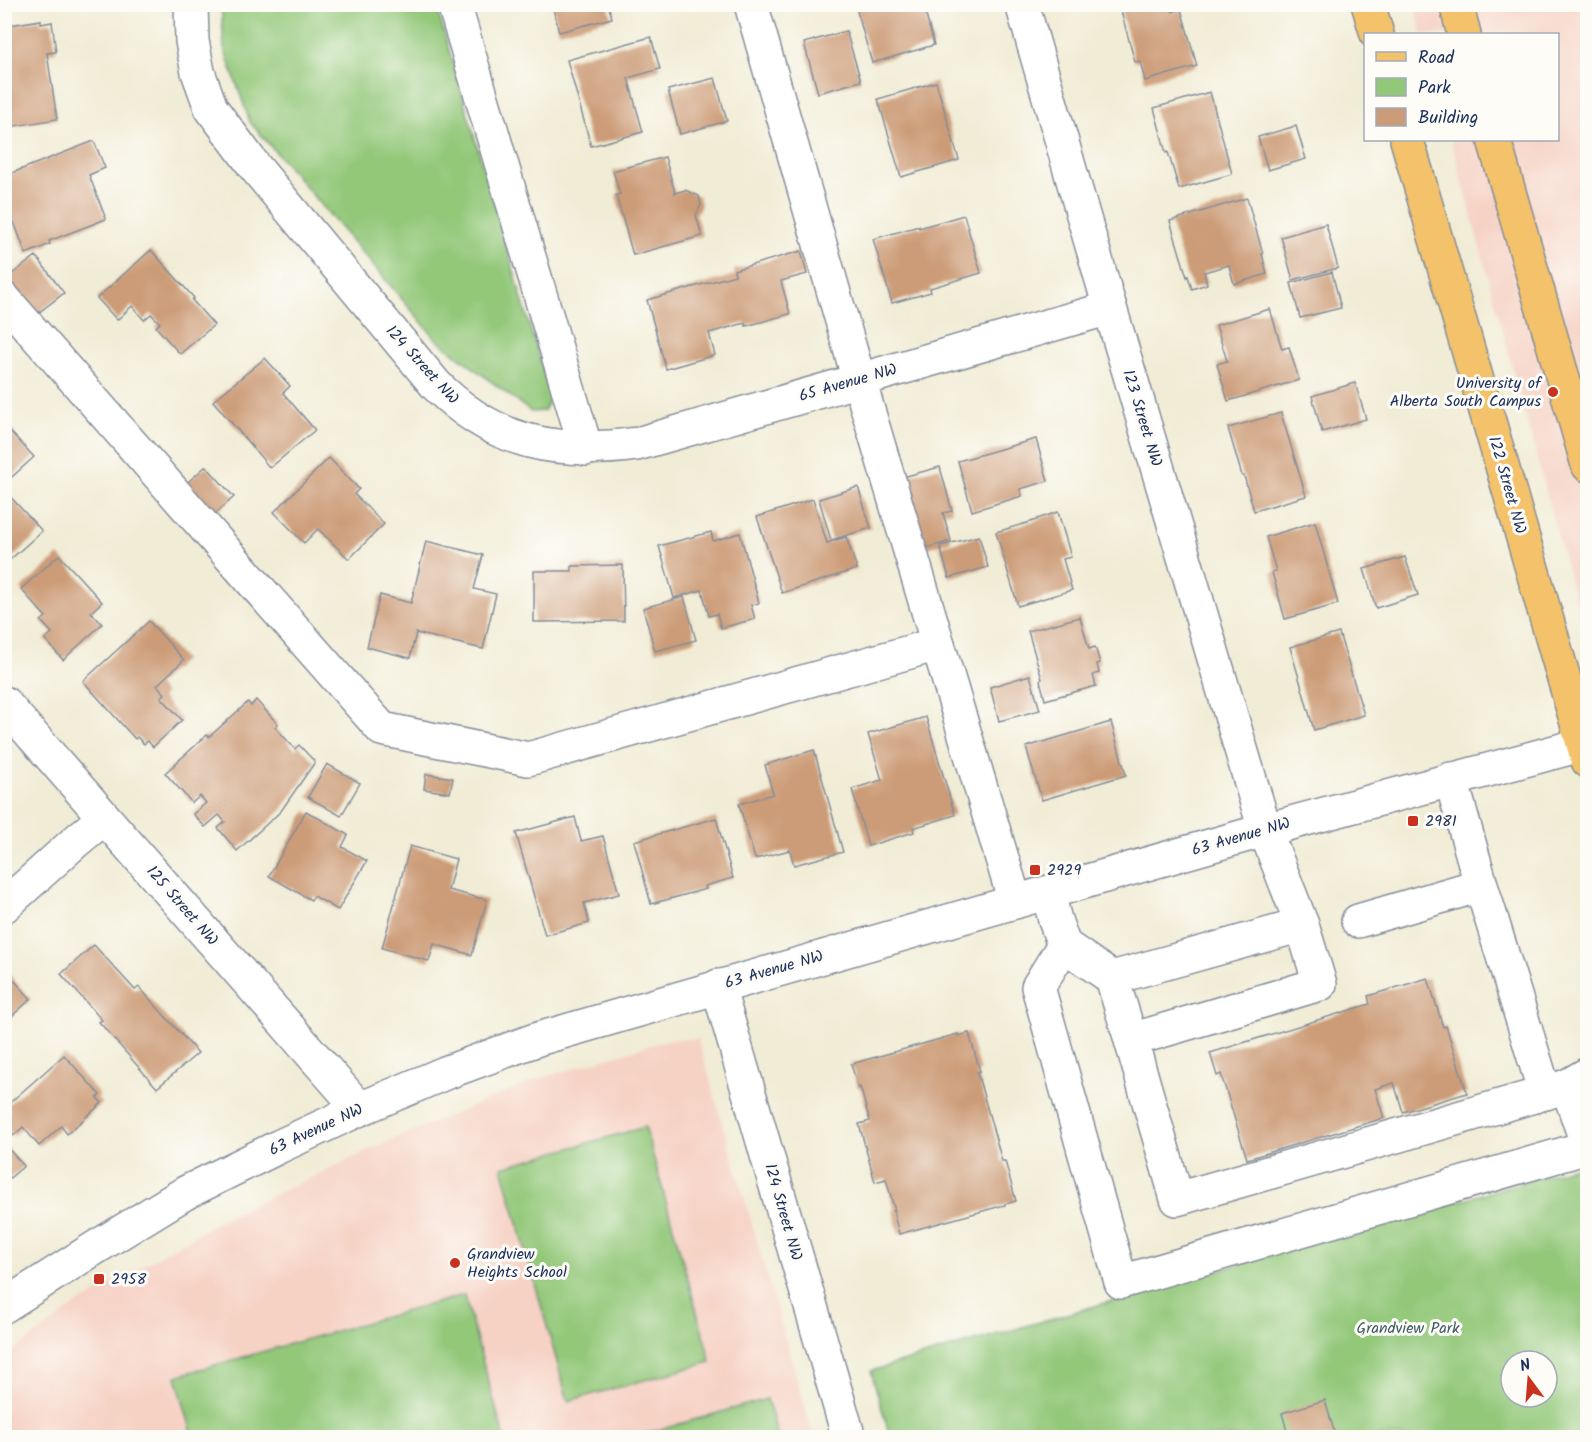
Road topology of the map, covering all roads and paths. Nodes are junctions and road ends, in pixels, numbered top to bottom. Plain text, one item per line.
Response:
1 (191, 4) edge
2 (454, 4) edge
3 (751, 4) edge
4 (1022, 4) edge
5 (1368, 4) edge
6 (1456, 4) edge
7 (1377, 33) edge
8 (1464, 33) edge
9 (1407, 141) edge
10 (1494, 141) edge
11 (4, 299) edge
12 (1110, 308) junction
13 (859, 380) junction
14 (586, 449) junction
15 (1587, 465) edge
16 (938, 644) junction
17 (4, 703) edge
18 (1586, 749) edge
19 (1451, 779) junction
20 (104, 818) junction
21 (1265, 830) junction
22 (1481, 885) junction
23 (1048, 893) junction
24 (1015, 902) junction
25 (4, 906) edge
26 (1358, 921) dead end
27 (1302, 925) junction
28 (1064, 945) junction
29 (1112, 978) junction
30 (718, 986) junction
31 (1131, 1040) junction
32 (1567, 1084) edge
33 (360, 1109) junction
34 (1587, 1147) edge
35 (4, 1306) edge
36 (849, 1437) edge

1 - 14 street, 124 Street NW
2 - 14 street
3 - 13 street
4 - 12 street, 123 Street NW
5 - 7 main road
6 - 8 main road
9 - 18 main road, 122 Street NW
10 - 15 main road
11 - 16 street
12 - 13 street, 65 Avenue NW
12 - 21 street, 123 Street NW
13 - 14 street, 65 Avenue NW
13 - 16 street
16 - 24 street
17 - 20 street, 125 Street NW
18 - 19 street, 63 Avenue NW
19 - 21 street, 63 Avenue NW
19 - 22 street
20 - 25 street
20 - 33 street, 125 Street NW
21 - 23 street, 63 Avenue NW
21 - 27 street, 123 Street NW
22 - 26 street
22 - 32 street
23 - 24 street, 63 Avenue NW
23 - 28 street
24 - 30 street, 63 Avenue NW
27 - 29 street
27 - 31 street, 123 Street NW
28 - 29 street
28 - 34 street
29 - 31 street
30 - 33 street, 63 Avenue NW
30 - 36 street, 124 Street NW
31 - 32 street
32 - 34 street
33 - 35 street, 63 Avenue NW

